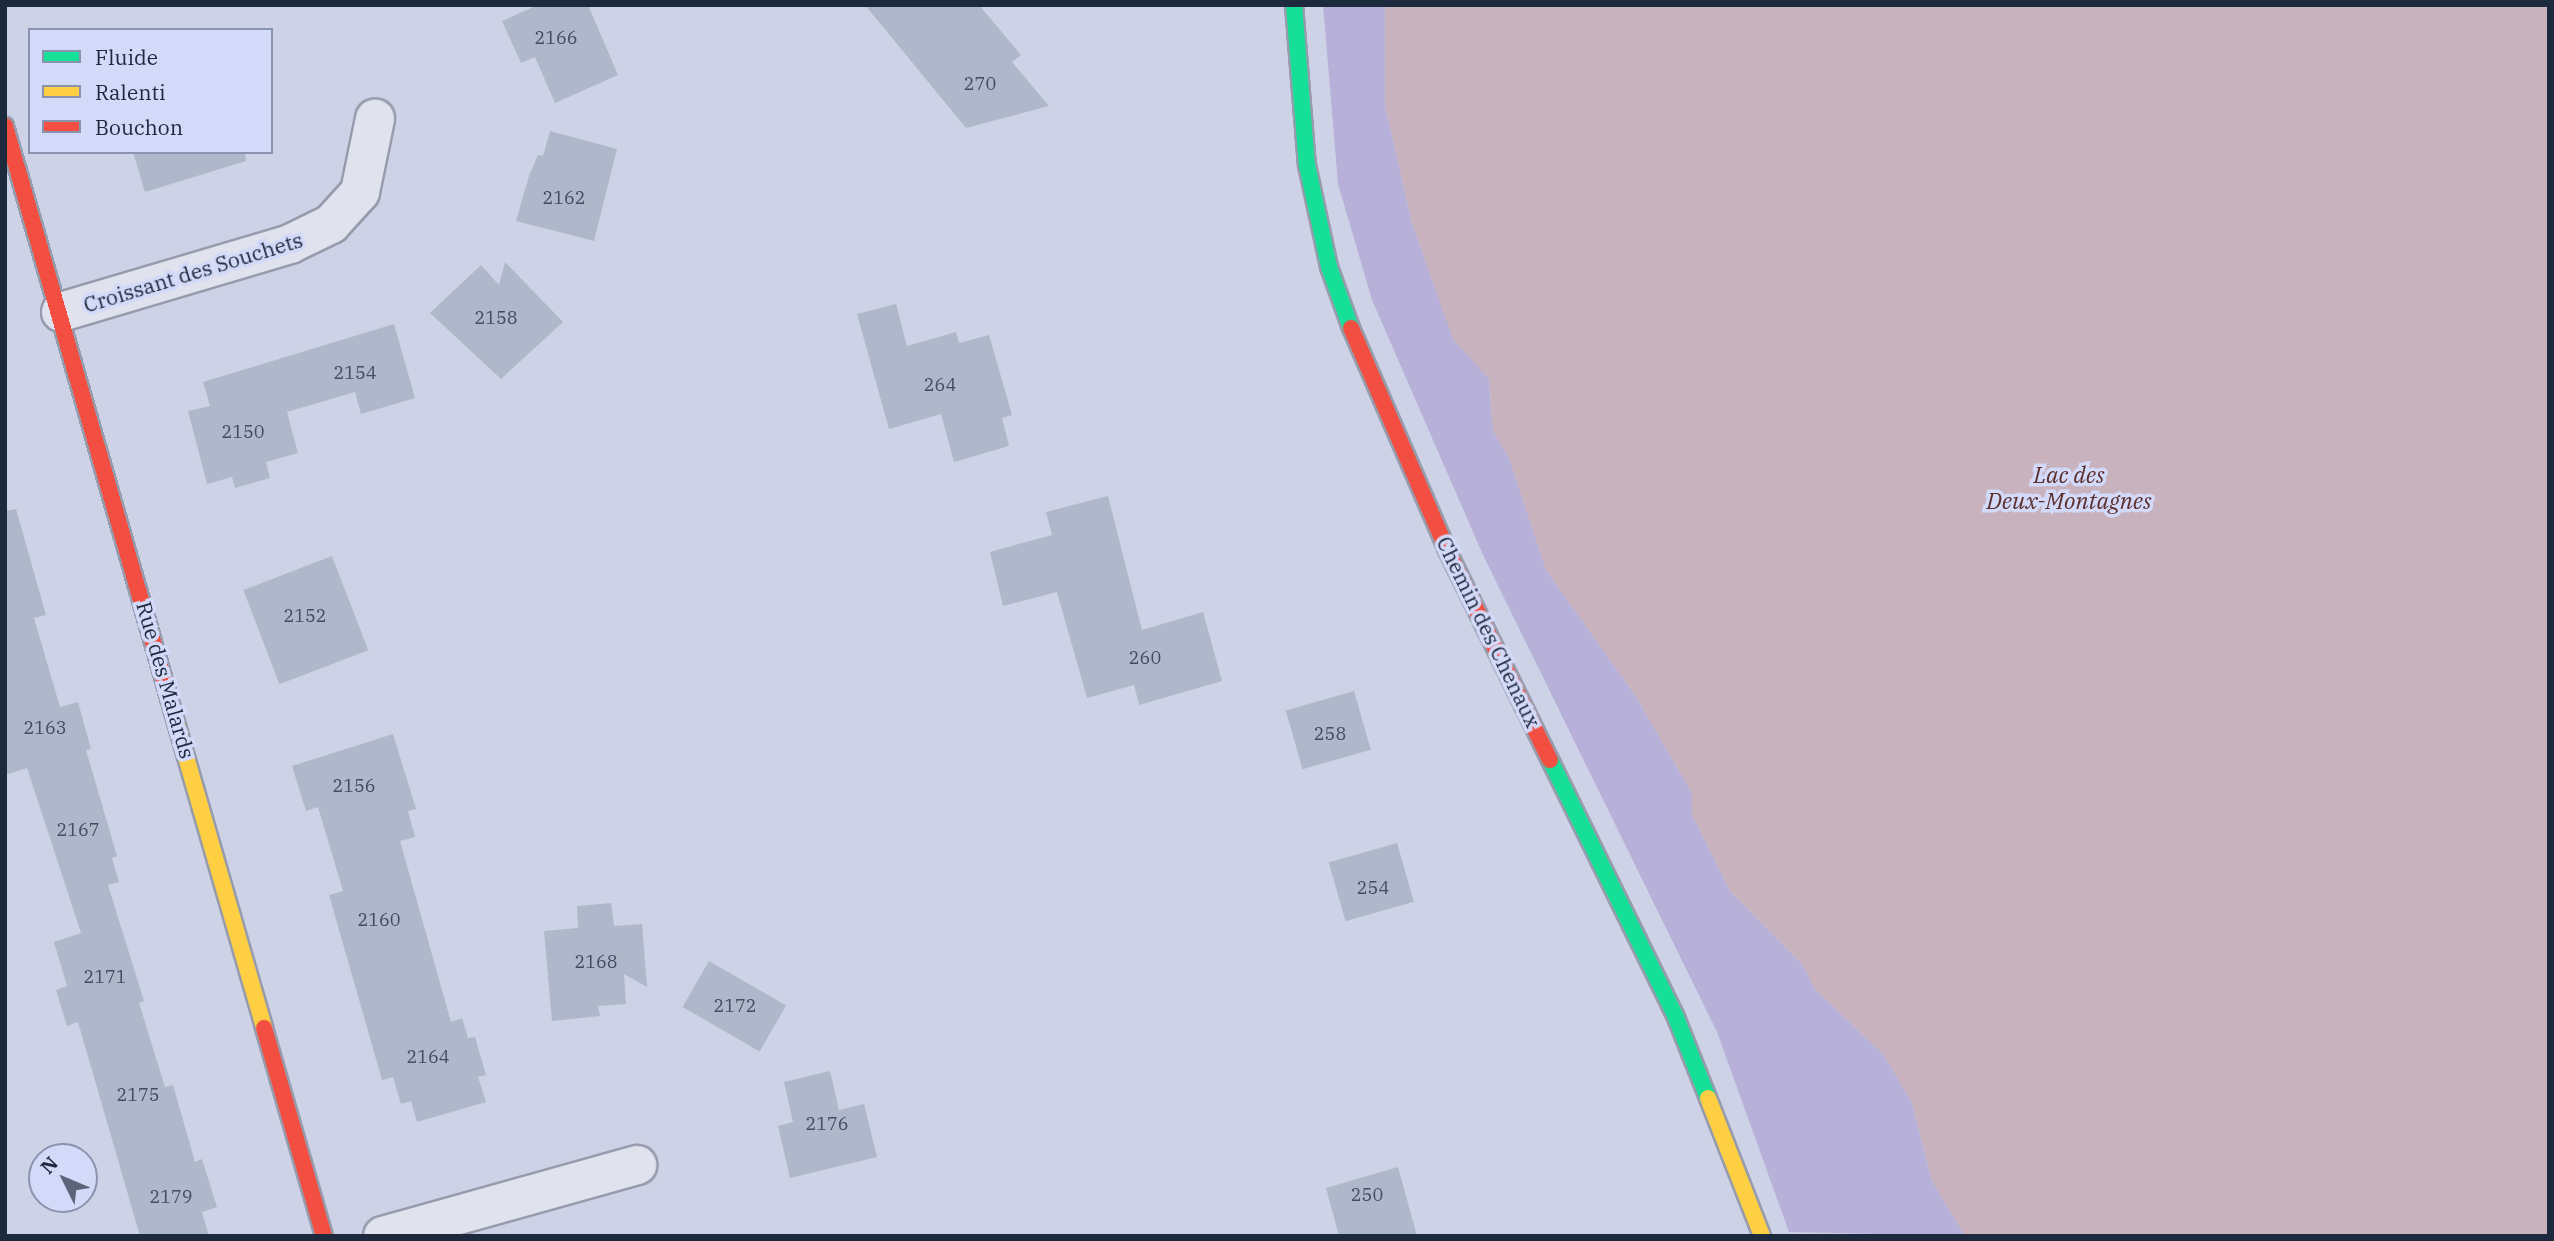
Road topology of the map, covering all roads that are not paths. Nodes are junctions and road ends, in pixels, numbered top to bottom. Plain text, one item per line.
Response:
1 (1294, 5) edge
2 (375, 119) dead end
3 (5, 125) edge
4 (61, 312) junction
5 (637, 1165) dead end
6 (324, 1236) edge
7 (383, 1236) edge
8 (1762, 1236) edge

1 - 8 street, Chemin des Chenaux
2 - 4 street, Croissant des Souchets
3 - 4 street, Rue des Malards
4 - 6 street, Rue des Malards
5 - 7 street

